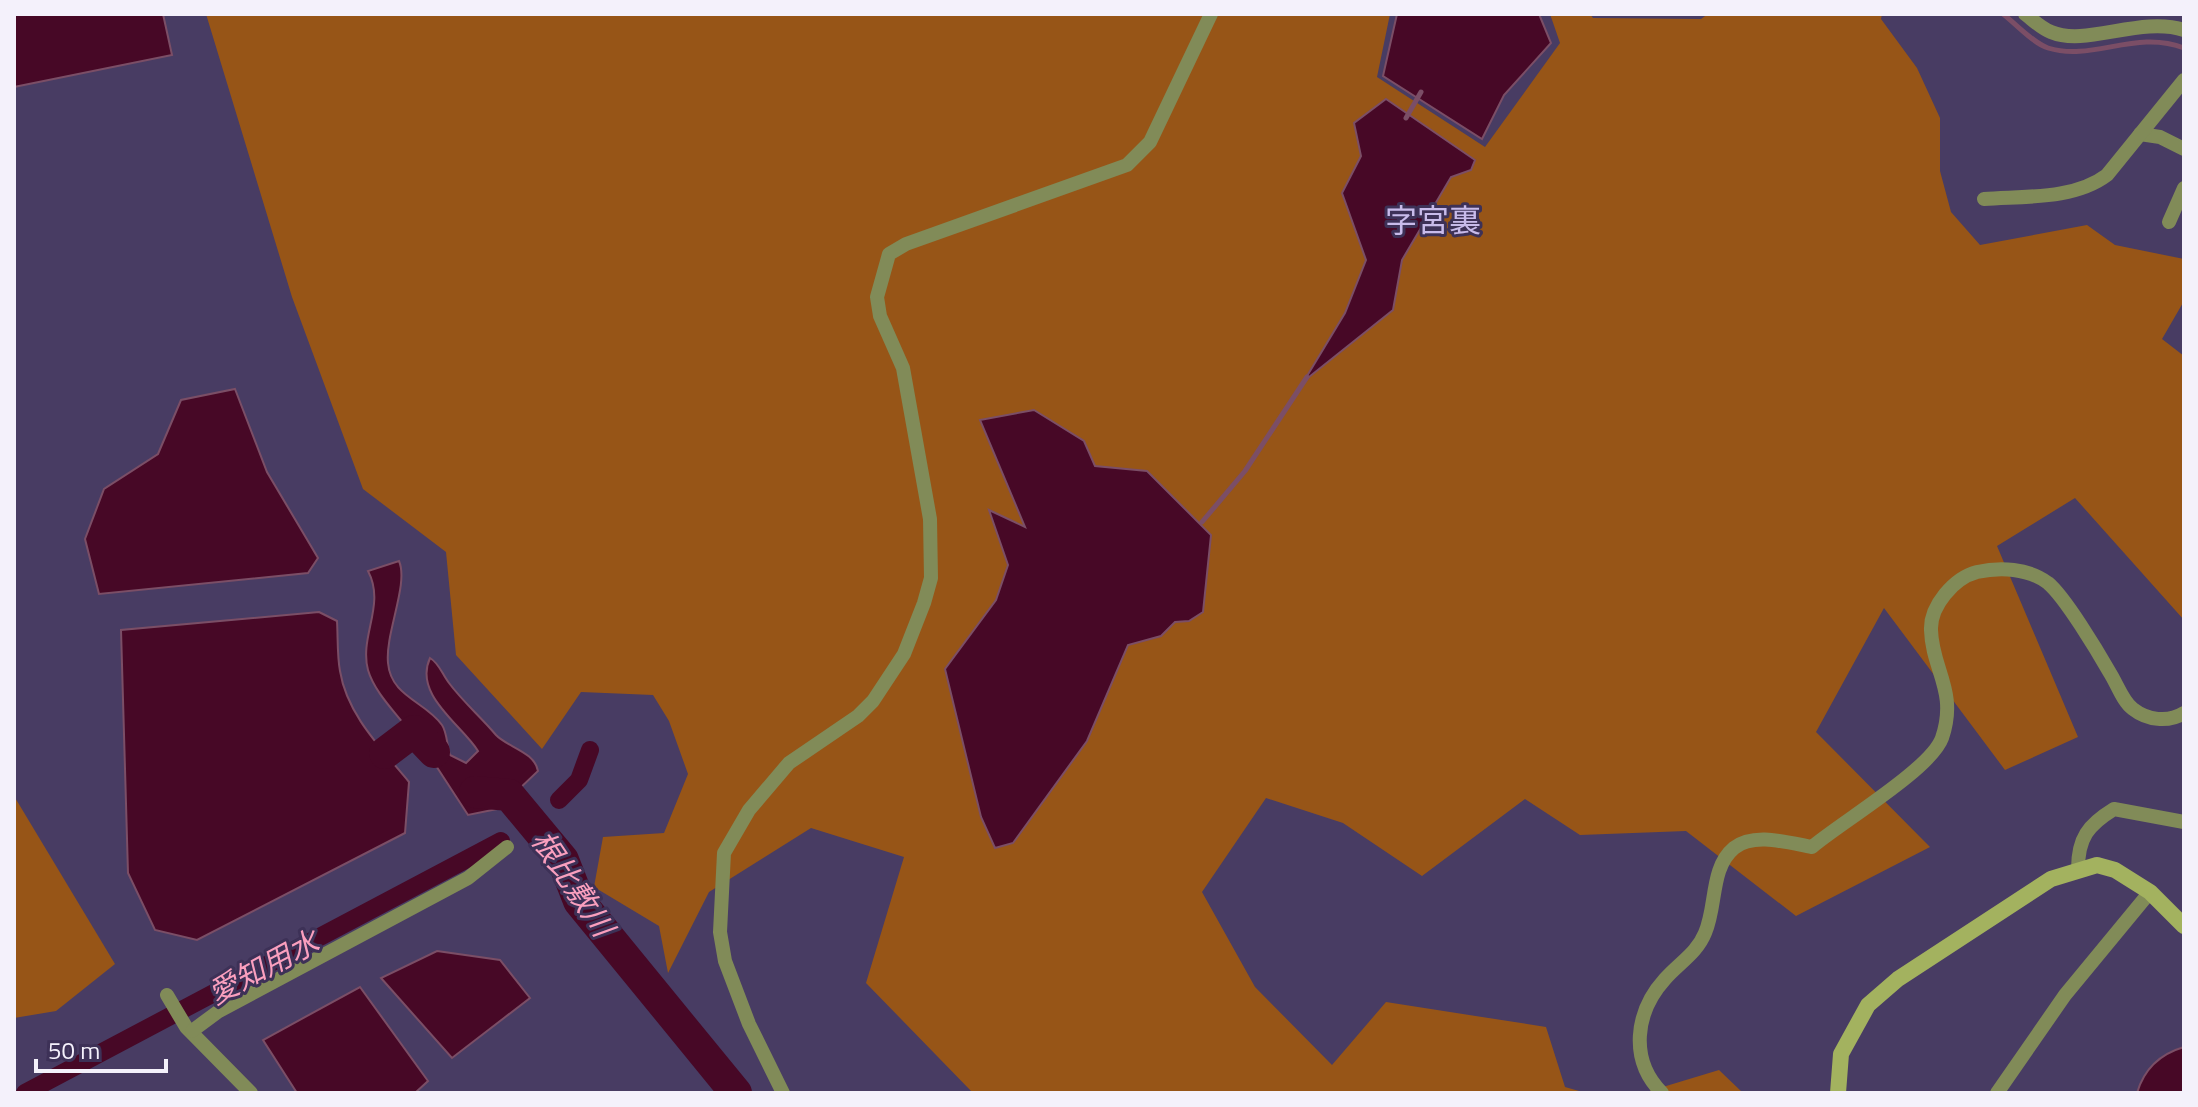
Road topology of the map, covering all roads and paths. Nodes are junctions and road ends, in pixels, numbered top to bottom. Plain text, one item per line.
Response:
1 (1211, 14) edge
2 (2025, 14) edge
3 (2184, 30) edge
4 (2184, 80) edge
5 (2140, 134) junction
6 (2184, 149) edge
7 (2184, 188) edge
8 (1984, 199) dead end
9 (2169, 222) dead end
10 (2184, 713) edge
11 (2184, 822) edge
12 (507, 847) dead end
13 (2078, 869) junction
14 (2150, 892) junction
15 (2184, 926) edge
16 (167, 995) dead end
17 (189, 1029) junction
18 (251, 1093) edge
19 (783, 1093) edge
20 (1662, 1093) edge
21 (1838, 1093) edge
22 (1997, 1093) edge

1 - 19 street
2 - 3 street
4 - 5 street
5 - 6 street
5 - 8 street
7 - 9 street
10 - 20 street
11 - 13 street
12 - 17 street
13 - 14 street
13 - 21 street
14 - 15 street
14 - 22 street
16 - 17 street
17 - 18 street

